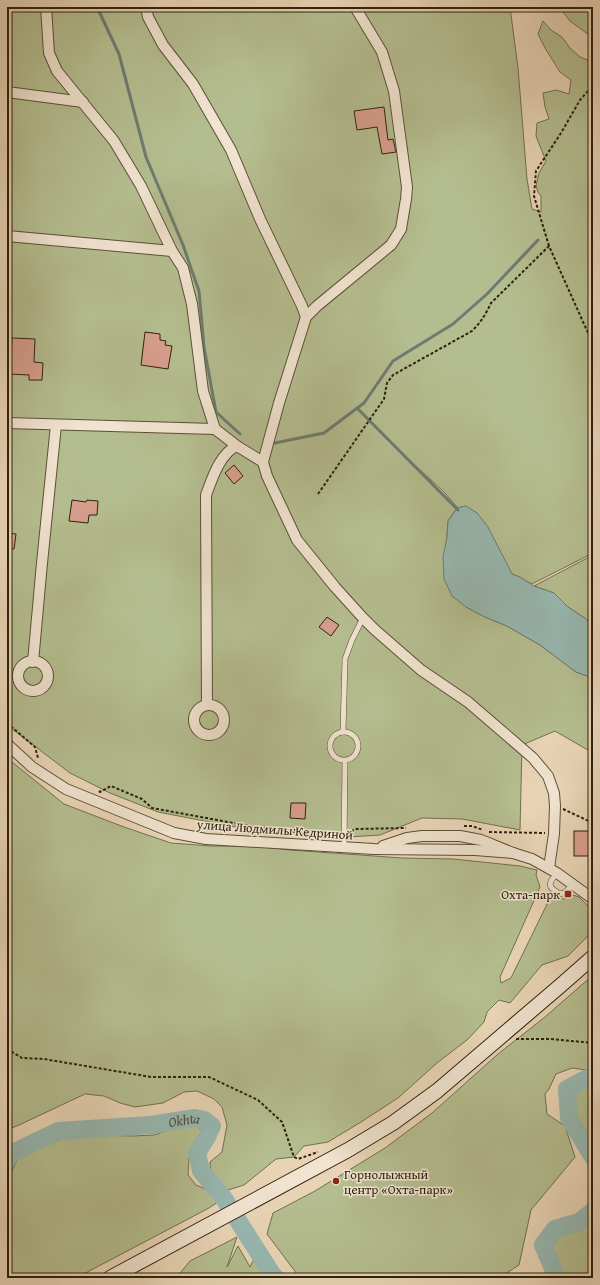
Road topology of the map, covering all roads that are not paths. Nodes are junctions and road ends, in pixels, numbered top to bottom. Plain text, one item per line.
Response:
1 (46, 7) edge
2 (146, 7) edge
3 (355, 7) edge
4 (7, 92) edge
5 (83, 102) junction
6 (7, 236) edge
7 (172, 251) junction
8 (306, 317) junction
9 (7, 423) edge
10 (56, 425) junction
11 (215, 429) junction
12 (237, 446) junction
13 (263, 462) junction
14 (363, 618) junction
15 (33, 662) dead end
16 (207, 705) dead end
17 (343, 732) junction
18 (7, 744) edge
19 (345, 761) junction
20 (344, 847) junction
21 (553, 871) junction
22 (572, 884) junction
23 (593, 899) edge
24 (593, 957) edge
25 (110, 1278) edge

1 - 5 street
2 - 8 street
3 - 8 street
4 - 5 street
5 - 7 street
6 - 7 street
7 - 11 street
8 - 13 street
9 - 10 street
10 - 11 street
10 - 15 street
11 - 12 street
12 - 13 street
12 - 16 street
13 - 14 street
14 - 17 lane
14 - 21 street
17 - 19 lane
17 - 19 lane
18 - 20 street, улица Людмилы Кедриной
19 - 20 lane
20 - 21 street, улица Людмилы Кедриной
21 - 22 street, улица Людмилы Кедриной
21 - 22 lane
22 - 23 street, улица Людмилы Кедриной
24 - 25 street

